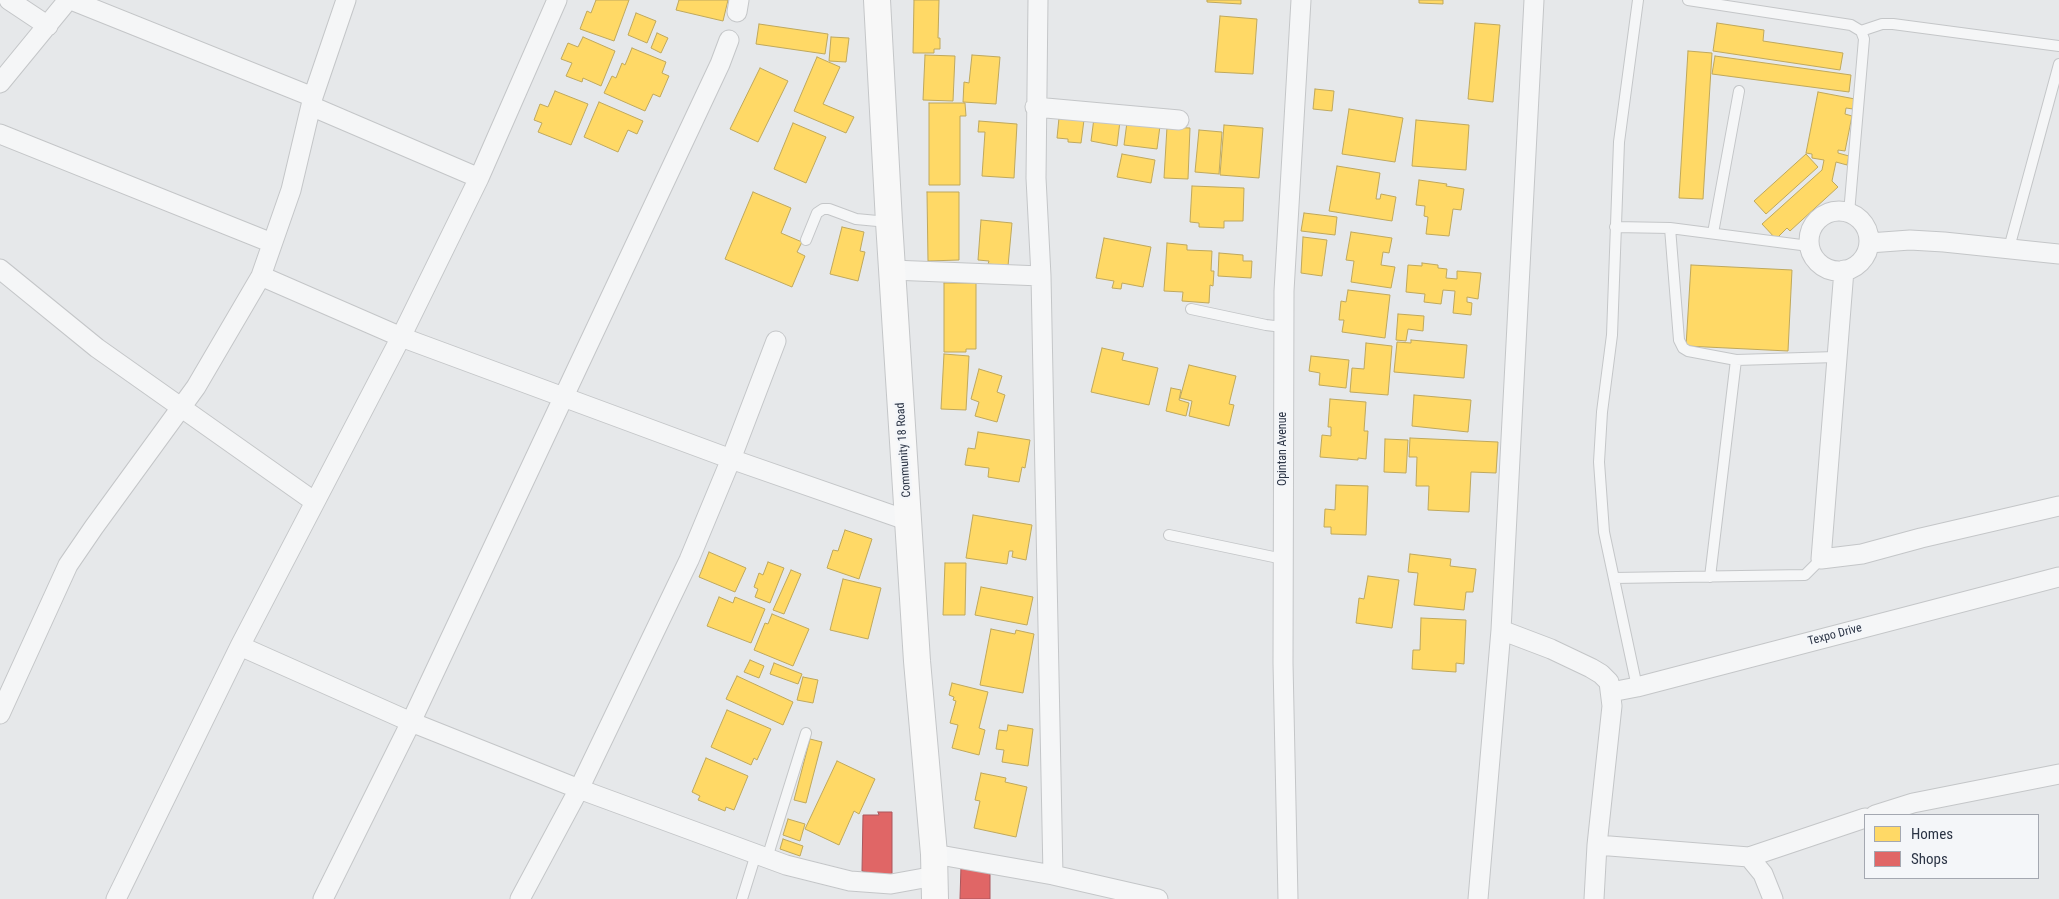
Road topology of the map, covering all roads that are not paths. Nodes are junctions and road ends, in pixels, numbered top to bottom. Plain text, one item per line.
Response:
1 (9, 0) edge
2 (70, 0) edge
3 (346, 0) edge
4 (557, 0) edge
5 (877, 0) edge
6 (1038, 0) edge
7 (1300, 0) edge
8 (1534, 0) edge
9 (1638, 0) edge
10 (1688, 0) edge
11 (48, 26) junction
12 (1861, 31) junction
13 (729, 40) dead end
14 (2059, 46) edge
15 (2059, 64) edge
16 (0, 83) edge
17 (1739, 91) dead end
18 (312, 102) junction
19 (1035, 107) junction
20 (1180, 120) dead end
21 (0, 134) edge
22 (479, 178) junction
23 (1849, 212) junction
24 (889, 222) junction
25 (1615, 227) junction
26 (1670, 228) junction
27 (1714, 233) junction
28 (806, 240) dead end
29 (272, 242) junction
30 (1869, 243) junction
31 (1809, 246) junction
32 (2009, 248) junction
33 (2059, 254) edge
34 (0, 269) edge
35 (892, 270) junction
36 (1844, 270) junction
37 (261, 276) junction
38 (1042, 276) junction
39 (1192, 309) dead end
40 (1284, 327) junction
41 (401, 337) junction
42 (776, 341) dead end
43 (1836, 358) junction
44 (1736, 360) junction
45 (564, 398) junction
46 (182, 407) junction
47 (731, 459) junction
48 (315, 502) junction
49 (2059, 506) edge
50 (909, 521) junction
51 (1169, 535) dead end
52 (1282, 559) junction
53 (1821, 559) junction
54 (1710, 577) junction
55 (2059, 577) edge
56 (1614, 578) junction
57 (1501, 630) junction
58 (240, 646) junction
59 (1638, 687) junction
60 (1611, 692) junction
61 (0, 714) edge
62 (411, 722) junction
63 (806, 733) dead end
64 (2059, 774) edge
65 (580, 789) junction
66 (1878, 814) edge
67 (1864, 818) edge
68 (1597, 845) junction
69 (762, 856) junction
70 (1749, 857) junction
71 (1053, 875) junction
72 (935, 877) edge
73 (116, 899) edge
74 (323, 899) edge
75 (520, 899) edge
76 (742, 899) edge
77 (1158, 899) edge
78 (1288, 899) edge
79 (1478, 899) edge
80 (1594, 899) edge
81 (1773, 899) edge

1 - 11 street
2 - 11 street
2 - 18 street
3 - 18 street
4 - 22 street
5 - 24 main road, Community 18 Road
6 - 19 street
7 - 40 street, Opintan Avenue
8 - 57 street
9 - 25 lane
10 - 12 lane
11 - 16 street
12 - 14 lane
12 - 23 lane
13 - 45 street
15 - 32 lane
17 - 27 lane
18 - 22 street
18 - 29 street
19 - 20 street
19 - 38 street
21 - 29 street
22 - 41 street
23 - 30 street
23 - 31 street
24 - 28 lane
24 - 35 main road, Community 18 Road
25 - 26 lane
25 - 56 lane
26 - 27 lane
26 - 44 lane
27 - 31 lane
29 - 37 street
30 - 32 street
30 - 36 street
31 - 36 street
32 - 33 street
34 - 46 street
35 - 38 street
35 - 50 main road, Community 18 Road
36 - 43 street
37 - 41 street
37 - 46 street
38 - 71 street
39 - 40 lane
40 - 52 street, Opintan Avenue
41 - 45 street
41 - 48 street
42 - 47 street
43 - 44 lane
43 - 53 street
44 - 54 lane
45 - 47 street
45 - 62 street
46 - 48 street
46 - 61 street
47 - 50 street
47 - 65 street
48 - 58 street
49 - 53 street
50 - 72 main road, Community 18 Road
51 - 52 lane
52 - 78 street, Opintan Avenue
53 - 54 lane
54 - 56 lane
55 - 59 street, Texpo Drive
56 - 59 lane
57 - 60 street
57 - 79 street
58 - 62 street
58 - 73 street
59 - 60 street, Texpo Drive
60 - 68 street
62 - 65 street
62 - 74 street
63 - 69 lane
64 - 66 street
65 - 69 street
65 - 75 street
67 - 70 street
68 - 70 street
68 - 80 street
69 - 72 street
69 - 76 lane
70 - 81 street
71 - 72 street
71 - 77 street

